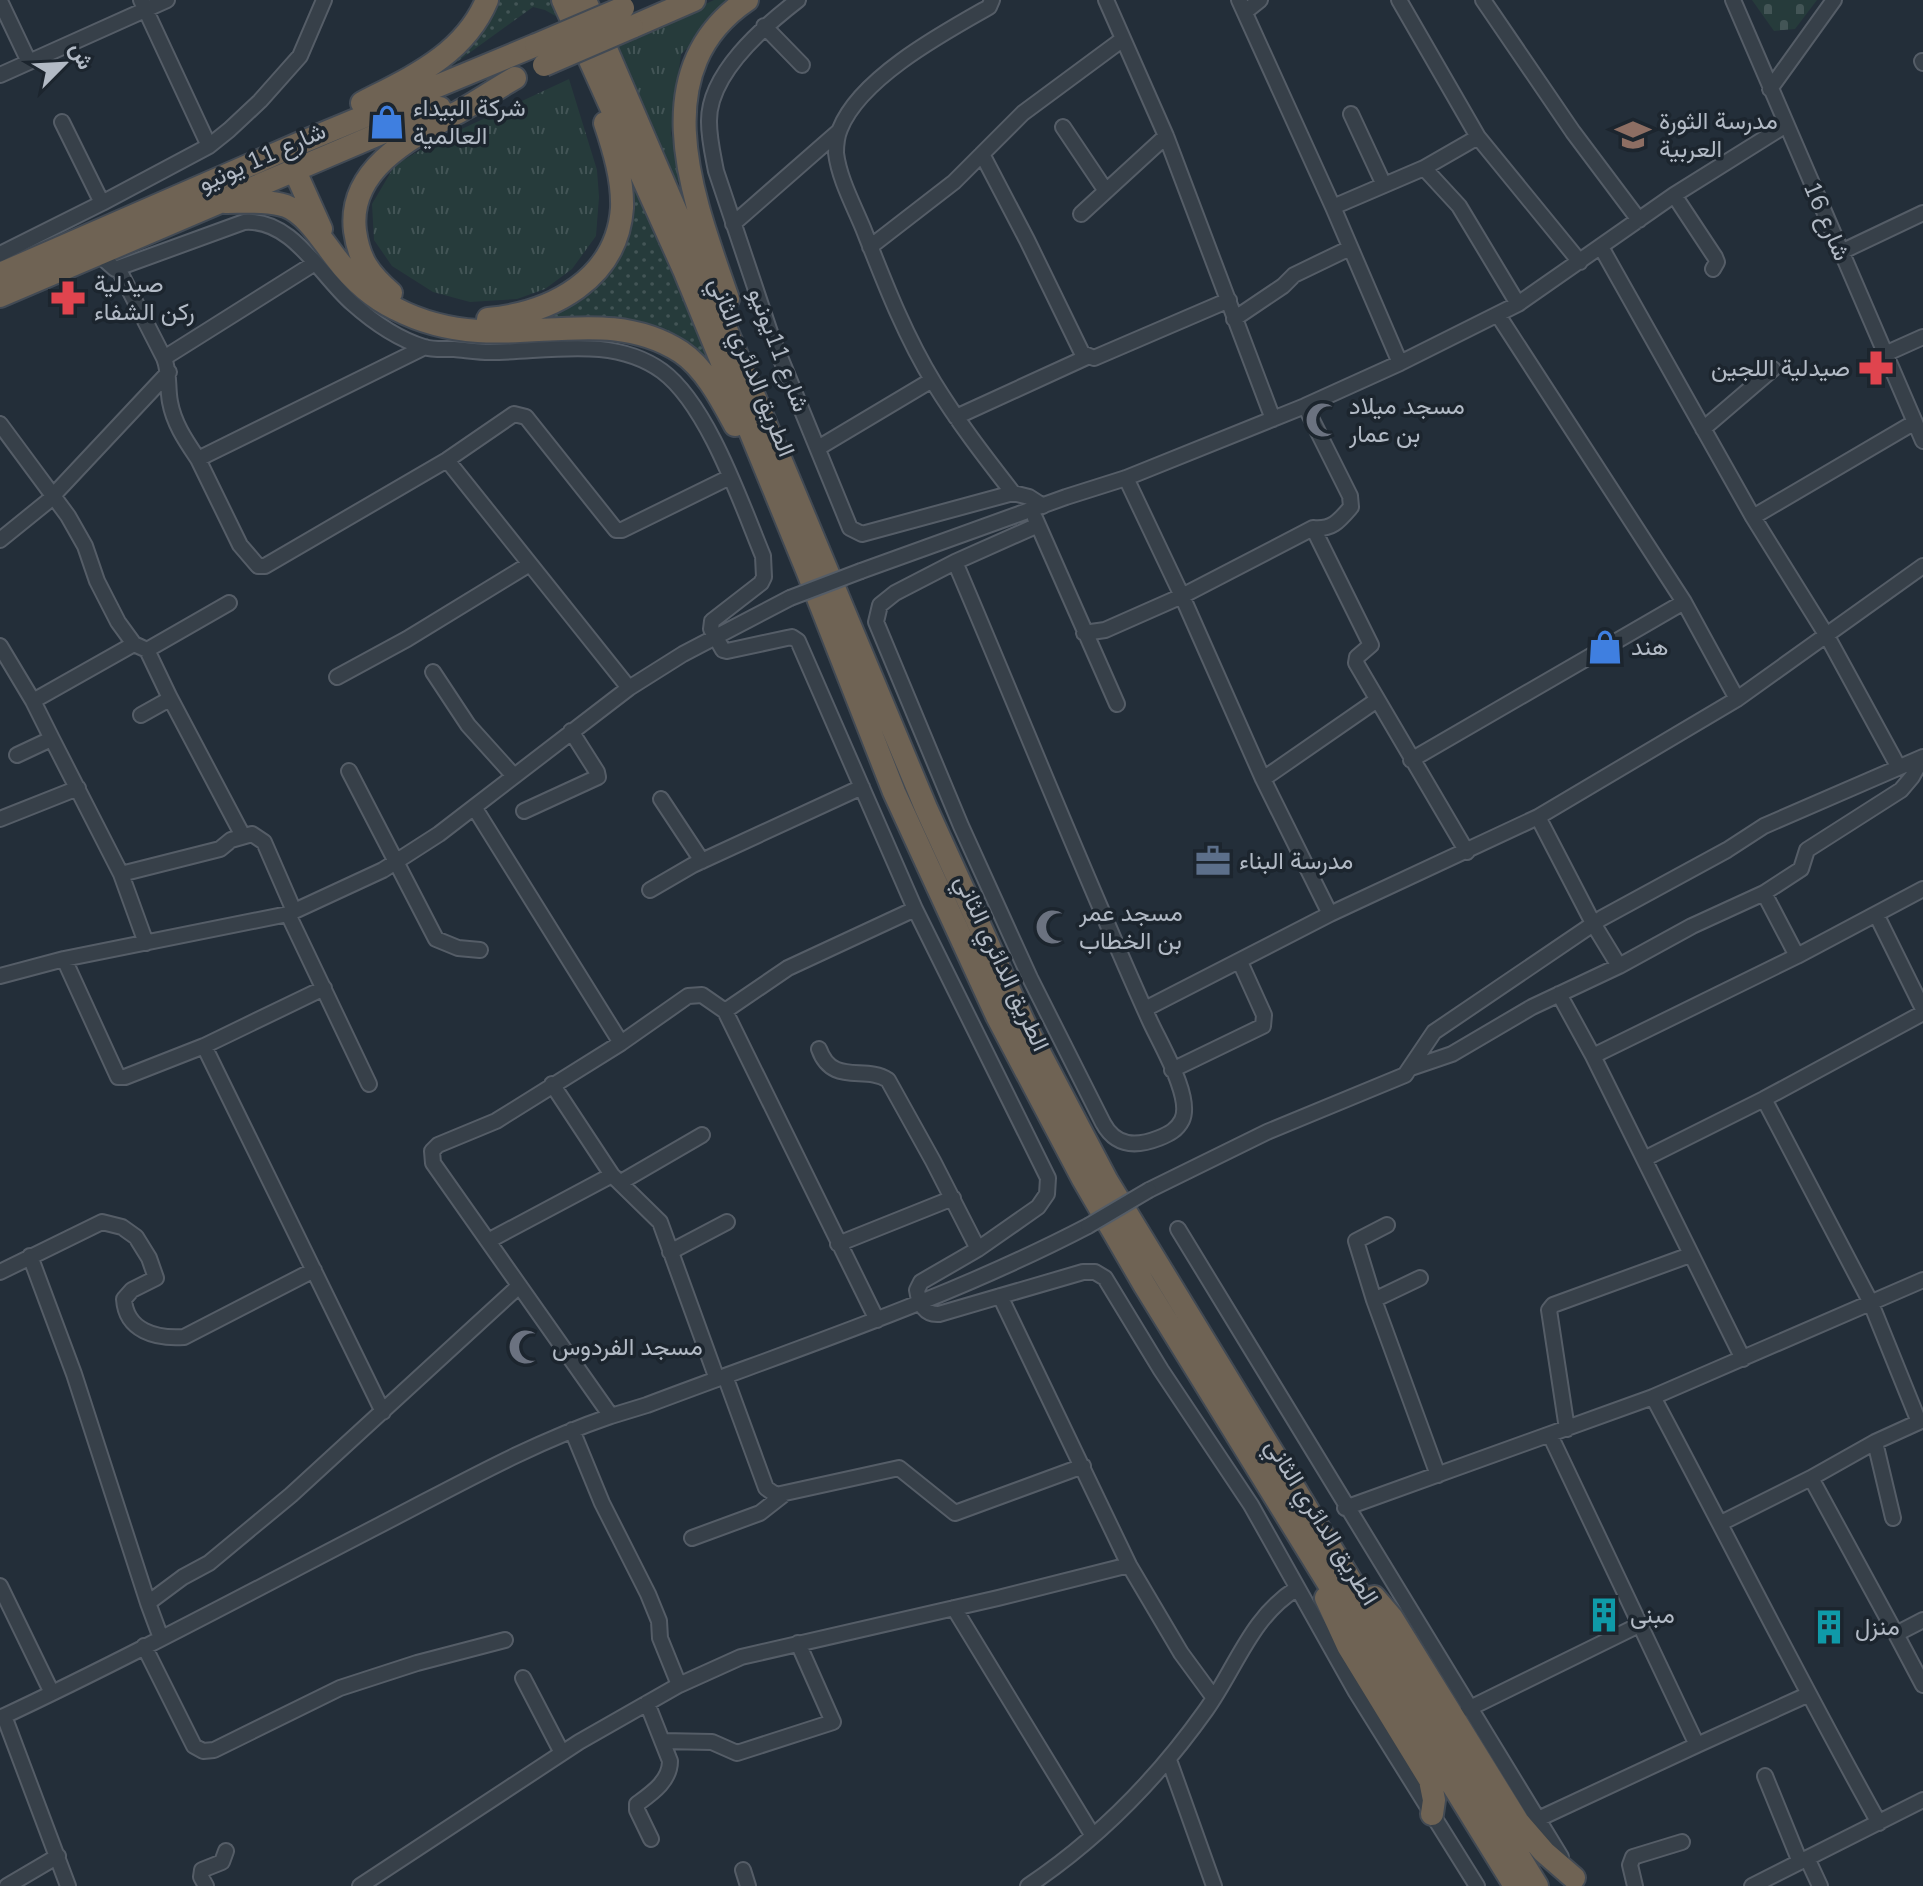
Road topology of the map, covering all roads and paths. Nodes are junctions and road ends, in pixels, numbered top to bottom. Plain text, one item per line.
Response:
1 (167, 0) edge
2 (324, 0) edge
3 (487, 0) edge
4 (563, 0) edge
5 (585, 0) edge
6 (593, 0) edge
7 (694, 0) edge
8 (747, 0) edge
9 (798, 0) edge
10 (992, 0) edge
11 (1106, 0) edge
12 (1260, 0) edge
13 (1483, 0) edge
14 (1733, 0) edge
15 (1834, 0) edge
16 (0, 1) edge
17 (1403, 2) edge
18 (144, 5) edge
19 (1242, 6) edge
20 (631, 11) edge
21 (764, 26) junction
22 (1123, 39) junction
23 (540, 55) junction
24 (29, 62) junction
25 (591, 64) junction
26 (802, 65) dead end
27 (0, 75) edge
28 (515, 78) junction
29 (1770, 89) junction
30 (1351, 114) dead end
31 (62, 122) dead end
32 (1786, 125) junction
33 (1063, 127) dead end
34 (838, 132) junction
35 (644, 135) junction
36 (1166, 136) junction
37 (1478, 137) junction
38 (298, 144) junction
39 (209, 146) junction
40 (982, 154) junction
41 (1424, 168) junction
42 (295, 171) junction
43 (1384, 185) junction
44 (1106, 191) junction
45 (1674, 195) junction
46 (225, 202) junction
47 (102, 203) junction
48 (1333, 207) junction
49 (1923, 213) edge
50 (1081, 214) dead end
51 (1639, 220) junction
52 (733, 224) junction
53 (870, 247) junction
54 (1601, 247) junction
55 (1350, 248) junction
56 (1841, 252) junction
57 (0, 254) edge
58 (98, 254) junction
59 (337, 260) junction
60 (1580, 262) junction
61 (315, 263) junction
62 (118, 268) junction
63 (1713, 269) dead end
64 (0, 271) edge
65 (0, 296) edge
66 (1229, 300) junction
67 (1518, 304) junction
68 (1498, 315) junction
69 (1234, 319) junction
70 (1923, 337) edge
71 (425, 347) junction
72 (1885, 354) junction
73 (1087, 357) junction
74 (1400, 363) junction
75 (166, 365) junction
76 (1773, 369) dead end
77 (932, 380) junction
78 (1305, 406) junction
79 (956, 417) junction
80 (1273, 419) junction
81 (1915, 422) junction
82 (0, 424) edge
83 (1703, 429) junction
84 (1923, 441) edge
85 (818, 448) junction
86 (198, 459) junction
87 (447, 460) junction
88 (730, 477) junction
89 (1126, 478) junction
90 (791, 486) junction
91 (1013, 493) junction
92 (53, 494) junction
93 (1038, 508) junction
94 (1753, 517) junction
95 (1038, 525) junction
96 (1313, 528) junction
97 (0, 540) edge
98 (955, 562) junction
99 (528, 565) junction
100 (1923, 566) edge
101 (807, 570) junction
102 (1182, 596) junction
103 (1684, 602) junction
104 (229, 603) dead end
105 (1084, 633) junction
106 (1827, 636) junction
107 (715, 639) junction
108 (0, 646) edge
109 (140, 647) junction
110 (433, 672) dead end
111 (337, 677) dead end
112 (629, 688) junction
113 (169, 696) junction
114 (1737, 699) junction
115 (1377, 700) junction
116 (33, 701) junction
117 (1117, 704) dead end
118 (141, 715) dead end
119 (571, 731) junction
120 (51, 737) junction
121 (17, 755) dead end
122 (1923, 757) edge
123 (1411, 760) junction
124 (1898, 766) junction
125 (349, 771) dead end
126 (514, 776) junction
127 (1263, 779) junction
128 (1863, 783) junction
129 (862, 787) junction
130 (78, 788) junction
131 (661, 799) dead end
132 (474, 807) junction
133 (1874, 808) junction
134 (524, 811) dead end
135 (1538, 817) junction
136 (0, 819) edge
137 (243, 836) junction
138 (1467, 852) junction
139 (397, 861) junction
140 (702, 861) junction
141 (121, 874) junction
142 (1923, 889) edge
143 (650, 890) dead end
144 (1764, 893) junction
145 (915, 909) junction
146 (291, 913) junction
147 (1330, 914) junction
148 (1876, 914) junction
149 (1594, 925) junction
150 (146, 943) junction
151 (480, 950) dead end
152 (1797, 956) junction
153 (64, 959) junction
154 (1240, 962) junction
155 (1619, 966) junction
156 (0, 976) edge
157 (324, 988) junction
158 (1559, 994) junction
159 (1145, 1009) junction
160 (725, 1011) junction
161 (1923, 1011) edge
162 (621, 1043) junction
163 (204, 1046) junction
164 (819, 1049) dead end
165 (1593, 1056) junction
166 (1411, 1068) junction
167 (1172, 1070) junction
168 (369, 1084) dead end
169 (552, 1084) junction
170 (1764, 1099) junction
171 (702, 1135) dead end
172 (1644, 1159) junction
173 (616, 1179) junction
174 (953, 1198) junction
175 (727, 1222) dead end
176 (1387, 1225) dead end
177 (1178, 1229) dead end
178 (488, 1241) junction
179 (838, 1244) junction
180 (978, 1249) junction
181 (670, 1252) junction
182 (1690, 1255) junction
183 (30, 1256) junction
184 (314, 1270) junction
185 (0, 1272) edge
186 (1420, 1278) dead end
187 (1923, 1280) edge
188 (519, 1286) junction
189 (1000, 1296) junction
190 (1374, 1300) junction
191 (1870, 1301) junction
192 (921, 1303) junction
193 (877, 1320) junction
194 (1743, 1359) junction
195 (721, 1377) junction
196 (1653, 1397) junction
197 (383, 1412) junction
198 (611, 1416) junction
199 (1921, 1421) edge
200 (1567, 1429) junction
201 (572, 1430) junction
202 (1550, 1435) junction
203 (1875, 1442) junction
204 (1083, 1466) junction
205 (1438, 1475) junction
206 (1811, 1478) junction
207 (783, 1495) junction
208 (1345, 1508) junction
209 (1893, 1518) dead end
210 (1721, 1523) junction
211 (692, 1538) dead end
212 (1316, 1562) junction
213 (1129, 1565) junction
214 (1348, 1576) junction
215 (0, 1587) edge
216 (1296, 1589) junction
217 (148, 1603) junction
218 (954, 1608) junction
219 (1923, 1620) edge
220 (1639, 1625) junction
221 (1896, 1634) junction
222 (161, 1638) junction
223 (505, 1640) dead end
224 (798, 1643) junction
225 (144, 1646) junction
226 (523, 1678) dead end
227 (679, 1685) junction
228 (1923, 1685) edge
229 (51, 1691) junction
230 (1807, 1695) junction
231 (1214, 1698) junction
232 (647, 1703) junction
233 (1468, 1709) junction
234 (2, 1717) edge
235 (663, 1741) junction
236 (1697, 1745) junction
237 (562, 1753) junction
238 (1169, 1760) junction
239 (1765, 1776) dead end
240 (1923, 1800) edge
241 (1432, 1814) junction
242 (1536, 1820) junction
243 (1879, 1823) junction
244 (1093, 1836) junction
245 (651, 1839) dead end
246 (1682, 1842) dead end
247 (226, 1851) dead end
248 (58, 1856) junction
249 (1803, 1860) junction
250 (743, 1870) dead end
251 (1577, 1882) edge
252 (7, 1886) edge
253 (68, 1886) edge
254 (206, 1886) edge
255 (360, 1886) edge
256 (748, 1886) edge
257 (1028, 1886) edge
258 (1214, 1886) edge
259 (1477, 1886) edge
260 (1515, 1886) edge
261 (1537, 1886) edge
262 (1635, 1886) edge
263 (1752, 1886) edge
264 (1820, 1886) edge

1 - 18 street
2 - 39 street
3 - 38 highway
4 - 25 highway, الطريق الدائري الثاني
5 - 35 highway, الطريق الدائري الثاني
6 - 35 highway
7 - 20 highway
8 - 90 highway
9 - 21 street, شارع 11يونيو
10 - 34 street
11 - 22 street
12 - 19 street
13 - 51 street
14 - 29 street, شارع 16
15 - 29 street
16 - 24 street
17 - 37 street
18 - 24 street
18 - 39 street
19 - 48 street
20 - 23 highway, bridge
21 - 26 street
21 - 52 street, شارع 11يونيو
22 - 36 street
22 - 40 street
23 - 28 highway, شارع 11 يونيو
23 - 38 highway, شارع 11 يونيو
24 - 27 street
25 - 28 highway
25 - 101 highway, الطريق الدائري الثاني
28 - 42 highway, شارع 11 يونيو
29 - 32 street, شارع 16
30 - 43 street
31 - 47 street
32 - 45 street
32 - 56 street, شارع 16
33 - 44 street
34 - 52 street
34 - 53 street
35 - 90 highway, الطريق الدائري الثاني
36 - 44 street
36 - 66 street
37 - 41 street
37 - 60 street
38 - 42 highway
38 - 64 highway, شارع 11 يونيو
39 - 47 street
40 - 53 street
40 - 73 street
41 - 43 street
41 - 67 street
42 - 46 highway, شارع 11 يونيو
42 - 59 highway
43 - 48 street
44 - 50 street
45 - 51 street
45 - 63 street
46 - 58 highway, شارع 11 يونيو
46 - 59 highway
47 - 57 street
48 - 55 street
49 - 56 street
51 - 54 street
52 - 85 street, شارع 11يونيو
53 - 77 street
54 - 60 street
54 - 83 street
55 - 69 street
55 - 74 street
56 - 72 street, شارع 16
58 - 62 street
58 - 65 highway, شارع 11 يونيو
59 - 101 highway
60 - 67 street
61 - 62 street
61 - 71 street
61 - 75 street
62 - 75 street
66 - 69 street
66 - 73 street
67 - 68 street
68 - 74 street
68 - 103 street
69 - 80 street
70 - 72 street
71 - 86 street
71 - 88 street
72 - 81 street, شارع 16
73 - 79 street
74 - 78 street
75 - 86 street
75 - 92 street
76 - 83 street
77 - 79 street
77 - 85 street
78 - 80 street
78 - 96 street
79 - 91 street
80 - 89 street
81 - 84 street, شارع 16
81 - 94 street
82 - 92 street
83 - 94 street
85 - 91 street, شارع 11يونيو
86 - 87 street
87 - 88 street
87 - 99 street
88 - 107 street
89 - 93 street
89 - 102 street
90 - 214 highway, الطريق الدائري الثاني
91 - 93 street
92 - 97 street
92 - 109 street
93 - 95 street
93 - 107 street, bridge
94 - 106 street
95 - 98 street
95 - 105 street
96 - 102 street
96 - 115 street
98 - 159 street
98 - 167 street
99 - 111 street
99 - 112 street
100 - 106 street
101 - 212 highway, الطريق الدائري الثاني
102 - 105 street
102 - 127 street
103 - 114 street
103 - 123 street
104 - 109 street
105 - 117 street
106 - 114 street
106 - 124 street
107 - 112 street
107 - 129 street
108 - 116 street
109 - 113 street
109 - 116 street
110 - 126 street
112 - 119 street
113 - 118 street
113 - 137 street
114 - 135 street
115 - 123 street
115 - 127 street
116 - 120 street
119 - 126 street
119 - 134 street
120 - 121 street
120 - 130 street
122 - 124 street
122 - 133 street
123 - 138 street
124 - 128 street
125 - 139 street
126 - 132 street
127 - 147 street
128 - 133 street
128 - 149 street
129 - 140 street
129 - 145 street
130 - 136 street
130 - 141 street
131 - 140 street
132 - 139 street
132 - 162 street
133 - 144 street
135 - 138 street
135 - 149 street
137 - 141 street
137 - 146 street
138 - 147 street
139 - 146 street
139 - 151 street
140 - 143 street
141 - 150 street
142 - 148 street
144 - 152 street
144 - 155 street
145 - 160 street
145 - 180 street
146 - 150 street
146 - 157 street
147 - 154 street
148 - 152 street
148 - 161 street
149 - 155 street
149 - 166 street
150 - 153 street
152 - 165 street
153 - 156 street
153 - 163 street
154 - 159 street
154 - 167 street
155 - 158 street
157 - 163 street
157 - 168 street
158 - 165 street
158 - 166 street
159 - 167 street
160 - 162 street
160 - 179 street
161 - 170 street
162 - 169 street
163 - 184 street
164 - 174 street
165 - 172 street
166 - 192 street, bridge
169 - 173 street
169 - 178 street
170 - 172 street
170 - 191 street
171 - 173 street
172 - 182 street
173 - 178 street
173 - 181 street
174 - 179 street
174 - 180 street
175 - 181 street
176 - 190 street
177 - 208 street
178 - 188 street
179 - 193 street
180 - 192 street
181 - 195 street
182 - 194 street
182 - 200 street
183 - 184 street
183 - 185 street
183 - 217 street
184 - 197 street
186 - 190 street
187 - 191 street
188 - 197 street
188 - 198 street
189 - 192 street
189 - 204 street
189 - 216 street
190 - 205 street
191 - 194 street
191 - 199 street
192 - 193 street
193 - 195 street
194 - 196 street
195 - 198 street
195 - 207 street
196 - 200 street
196 - 210 street
197 - 217 street
198 - 201 street
199 - 203 street
200 - 202 street
201 - 222 street
201 - 227 street
202 - 205 street
202 - 220 street
203 - 206 street
203 - 209 street
204 - 207 street
204 - 213 street
205 - 208 street
206 - 210 street
206 - 221 street
207 - 211 street
208 - 233 street
210 - 230 street
212 - 241 highway
212 - 260 highway, الطريق الدائري الثاني
213 - 218 street
213 - 231 street
214 - 251 highway
214 - 261 highway, الطريق الدائري الثاني
215 - 229 street
216 - 231 street
216 - 241 street
217 - 222 street
218 - 224 street
218 - 244 street
219 - 221 street
220 - 233 street
220 - 236 street
221 - 228 street
222 - 225 street
223 - 225 street
224 - 227 street
224 - 235 street
225 - 229 street
226 - 237 street
227 - 232 street
229 - 234 street
230 - 236 street
230 - 243 street
231 - 238 street
232 - 235 street
232 - 237 street
233 - 242 street
234 - 248 street
235 - 245 street
236 - 242 street
237 - 255 street
238 - 244 street
238 - 258 street
239 - 249 street
240 - 243 street
241 - 259 street
242 - 251 street
243 - 249 street
244 - 257 street
246 - 262 street
247 - 254 street
248 - 252 street
248 - 253 street
249 - 263 street
249 - 264 street
250 - 256 street

